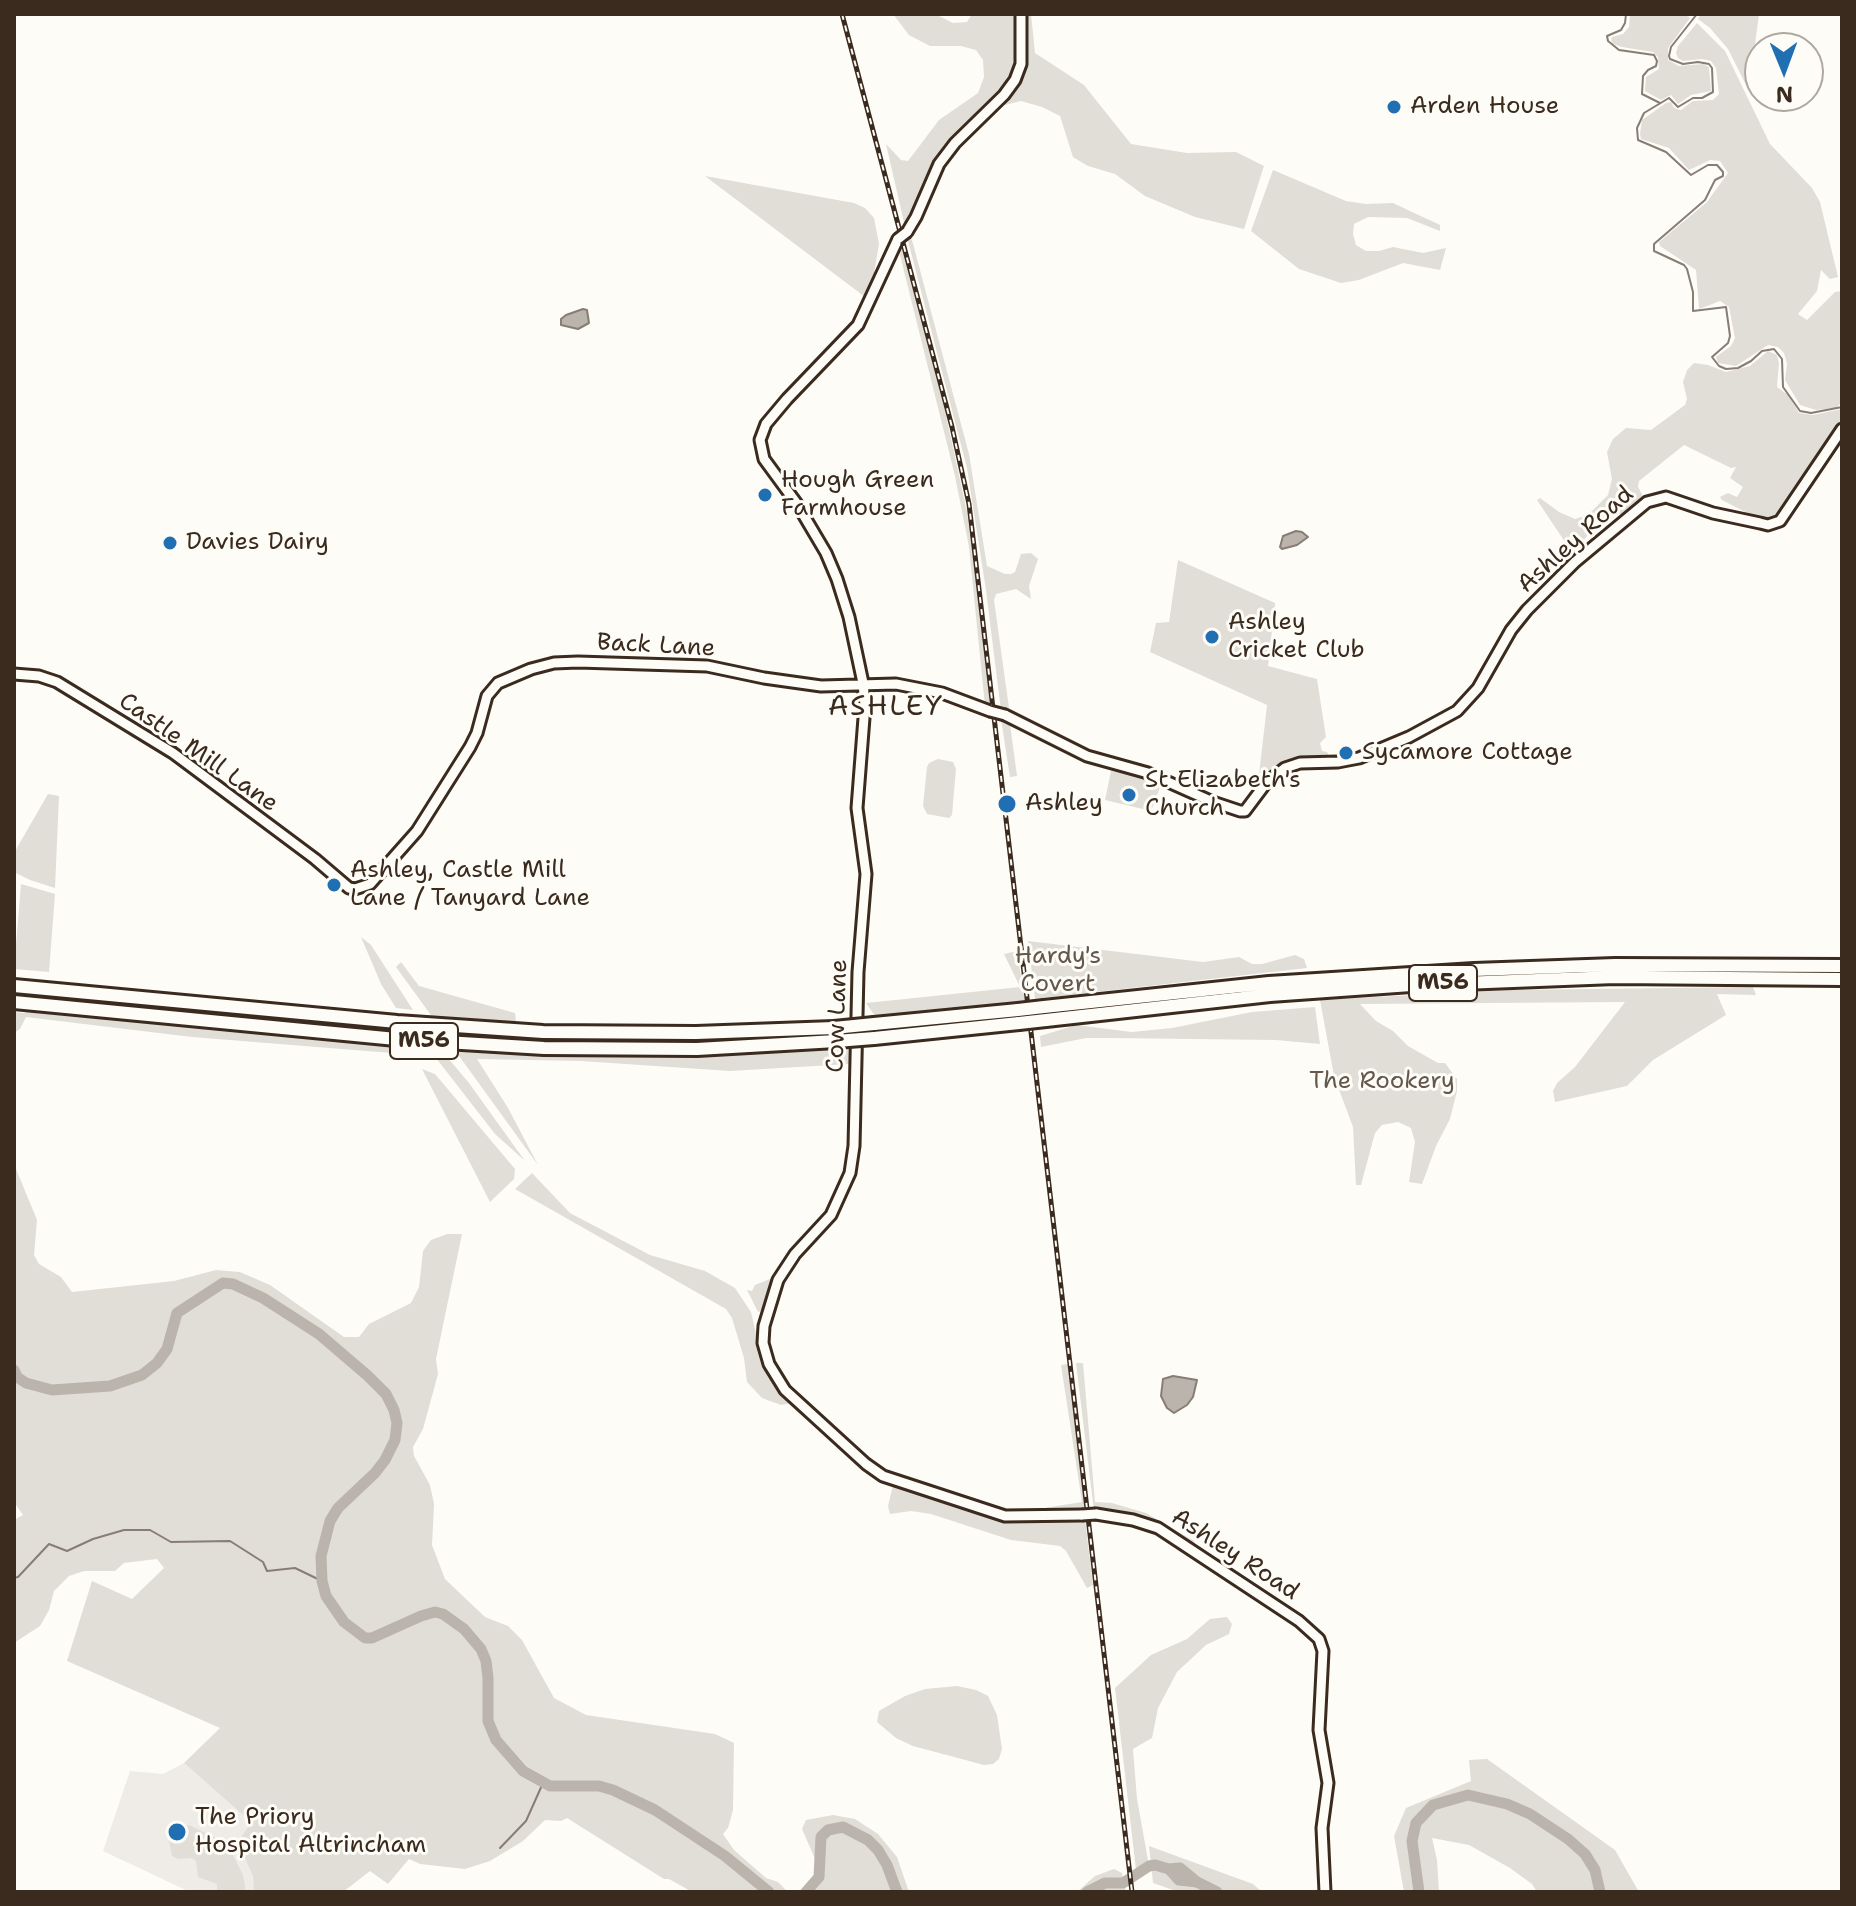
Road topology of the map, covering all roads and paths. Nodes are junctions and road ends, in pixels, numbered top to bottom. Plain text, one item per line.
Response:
1 (1021, 14) edge
2 (1842, 429) edge
3 (14, 674) edge
4 (498, 683) joint
5 (863, 683) junction
6 (1842, 966) edge
7 (1842, 979) edge
8 (14, 986) edge
9 (14, 1002) edge
10 (1045, 1013) junction
11 (835, 1034) junction
12 (764, 1326) joint
13 (1325, 1892) edge

1 - 5 street, Cow Lane, bridge
2 - 5 street, Ashley Road, bridge
3 - 4 street, Castle Mill Lane
4 - 5 street, Back Lane
5 - 12 street, Cow Lane
6 - 10 highway, M56
7 - 10 highway, M56
8 - 11 highway, M56
9 - 11 highway, M56
10 - 11 highway, M56, bridge
12 - 13 street, Ashley Road, bridge

